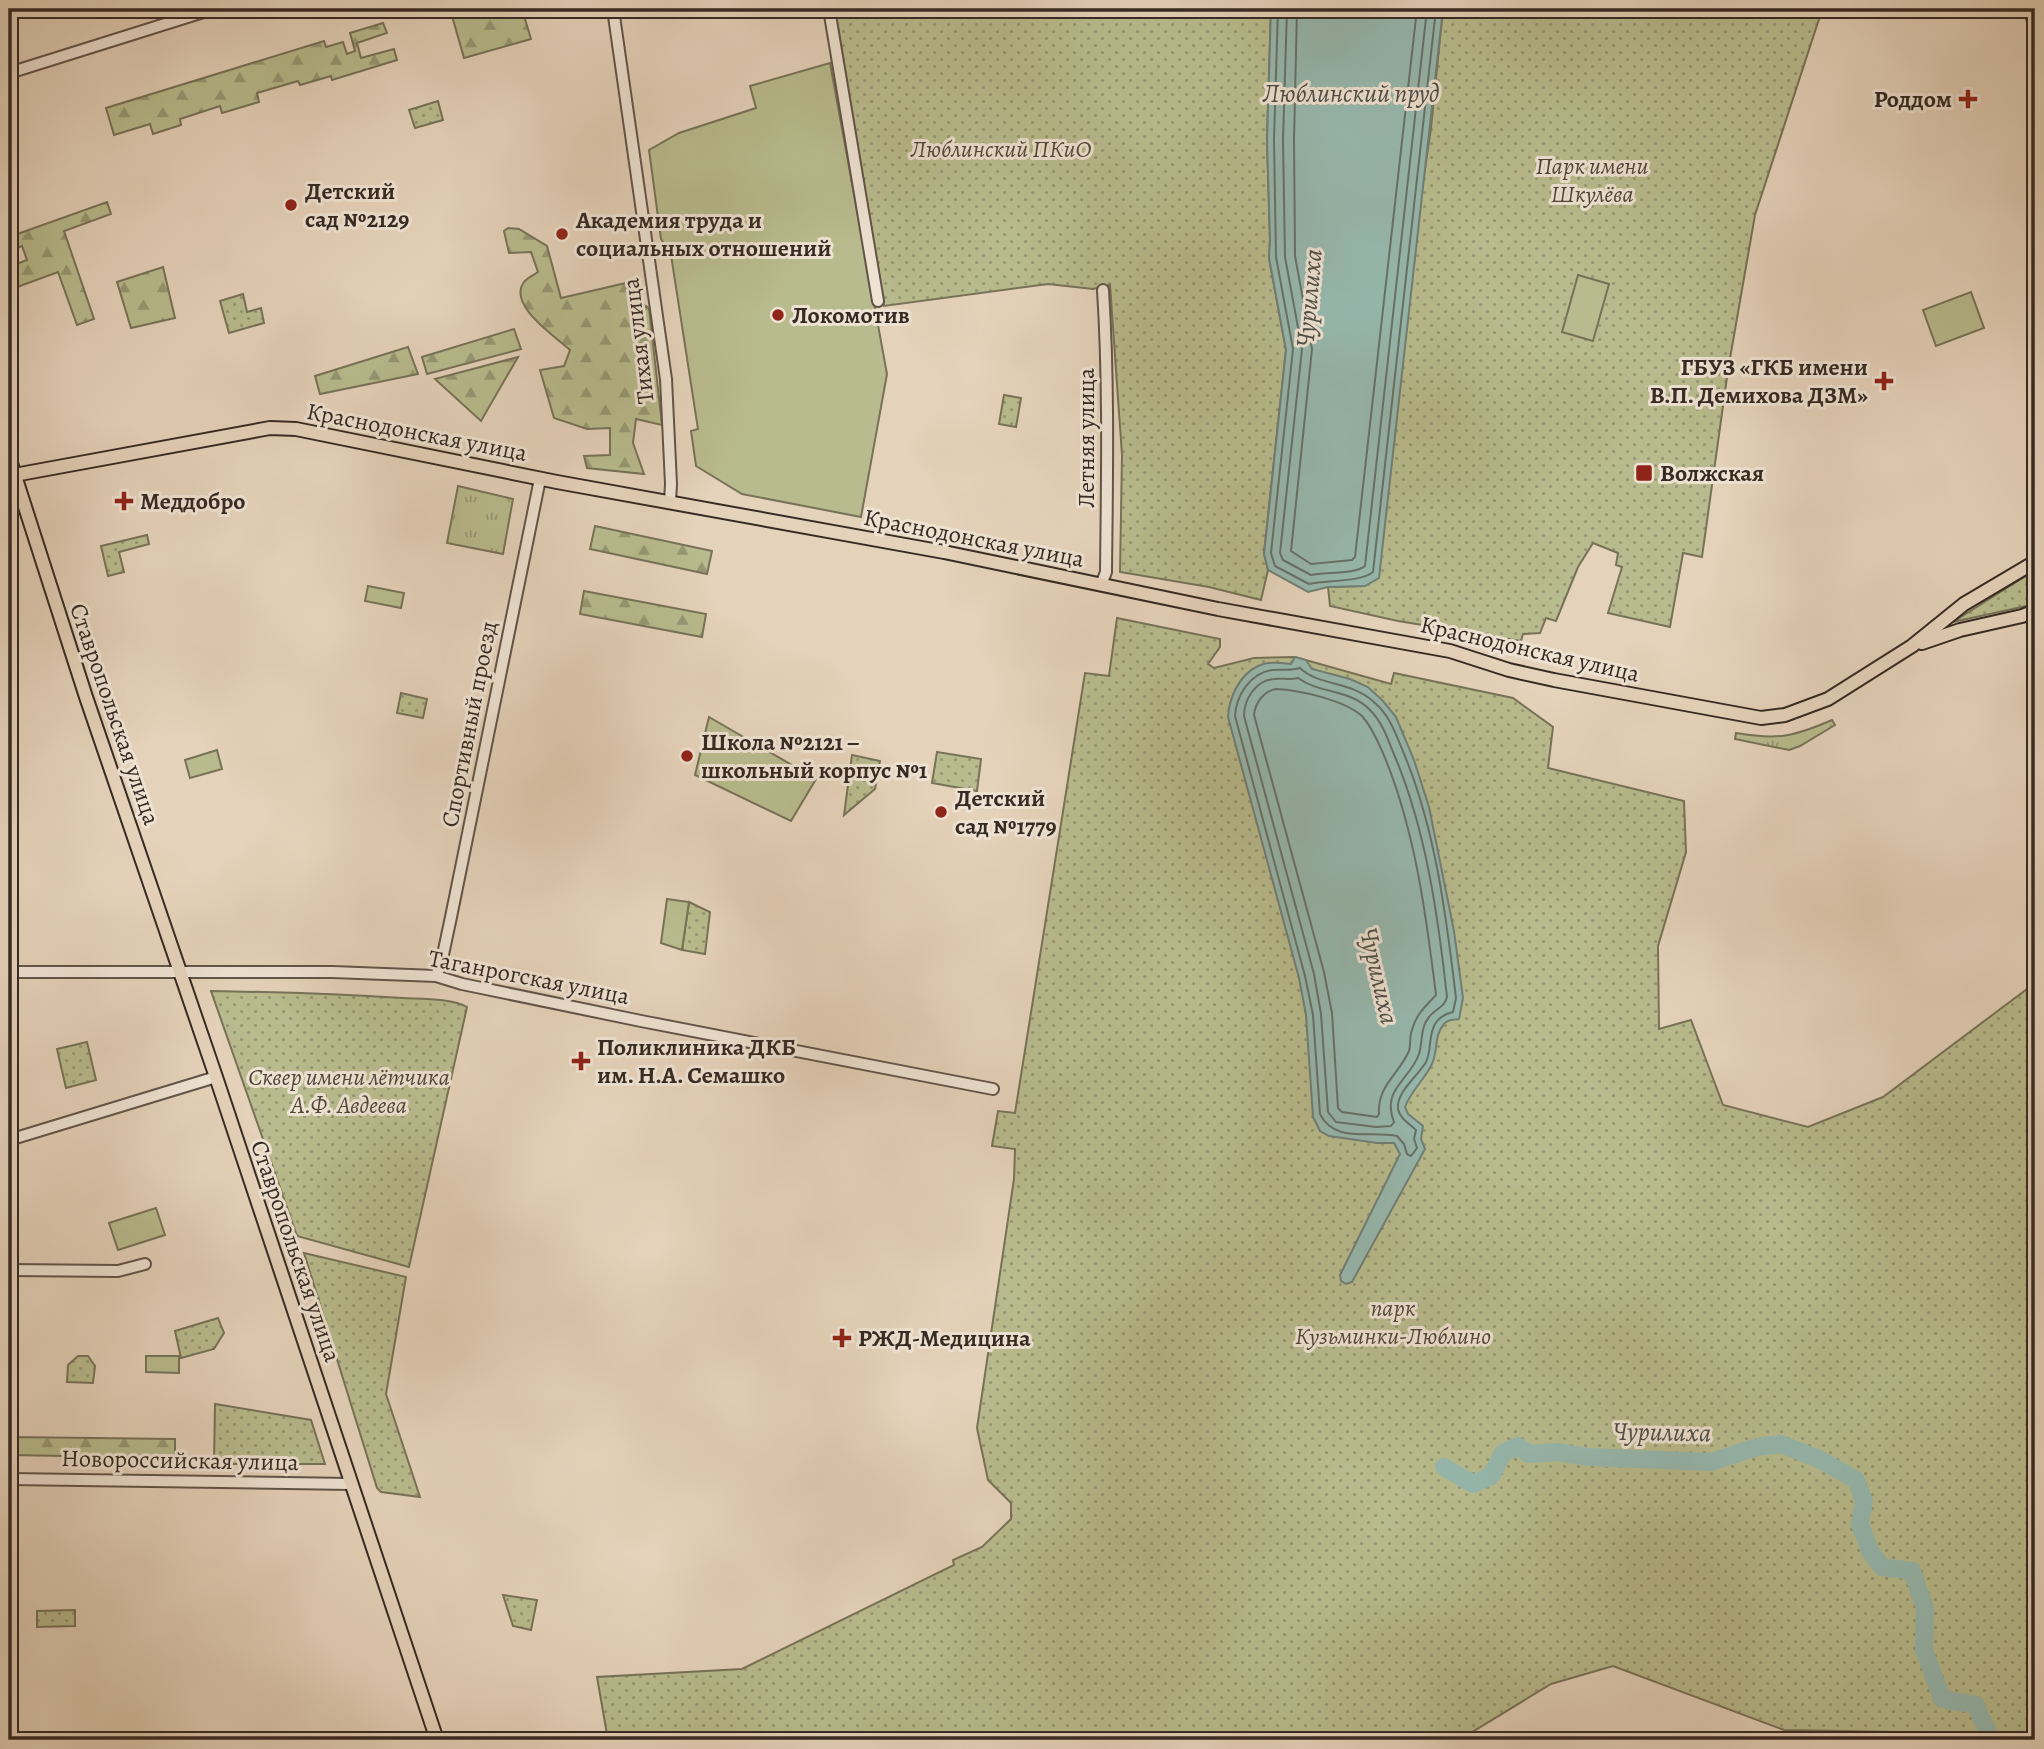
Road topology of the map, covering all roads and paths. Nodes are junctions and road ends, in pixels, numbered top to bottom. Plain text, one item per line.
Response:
1 (213, 9) edge
2 (613, 9) edge
3 (829, 9) edge
4 (2029, 9) edge
5 (2035, 27) edge
6 (9, 73) edge
7 (1102, 290) dead end
8 (878, 301) dead end
9 (9, 457) edge
10 (12, 475) edge
11 (540, 479) junction
12 (670, 502) junction
13 (2035, 562) edge
14 (1101, 585) junction
15 (2035, 611) edge
16 (1912, 646) junction
17 (9, 972) edge
18 (180, 973) junction
19 (436, 976) junction
20 (216, 1077) junction
21 (993, 1089) dead end
22 (9, 1140) edge
23 (145, 1264) dead end
24 (9, 1270) edge
25 (9, 1479) edge
26 (351, 1484) junction
27 (437, 1740) edge

1 - 6 street
2 - 12 street, Тихая улица
3 - 8 street
4 - 5 street
7 - 14 street, Летняя улица
9 - 10 main road, Ставропольская улица
10 - 11 main road, Краснодонская улица
10 - 18 main road, Ставропольская улица
11 - 12 main road, Краснодонская улица
11 - 19 street, Спортивный проезд
12 - 14 main road, Краснодонская улица
13 - 16 main road
14 - 16 main road, Краснодонская улица
15 - 16 main road
17 - 18 street, Таганрогская улица
18 - 19 street, Таганрогская улица
18 - 20 main road, Ставропольская улица
19 - 21 street, Таганрогская улица
20 - 22 street
20 - 26 main road, Ставропольская улица
23 - 24 street
25 - 26 street, Новороссийская улица
26 - 27 main road, Ставропольская улица

